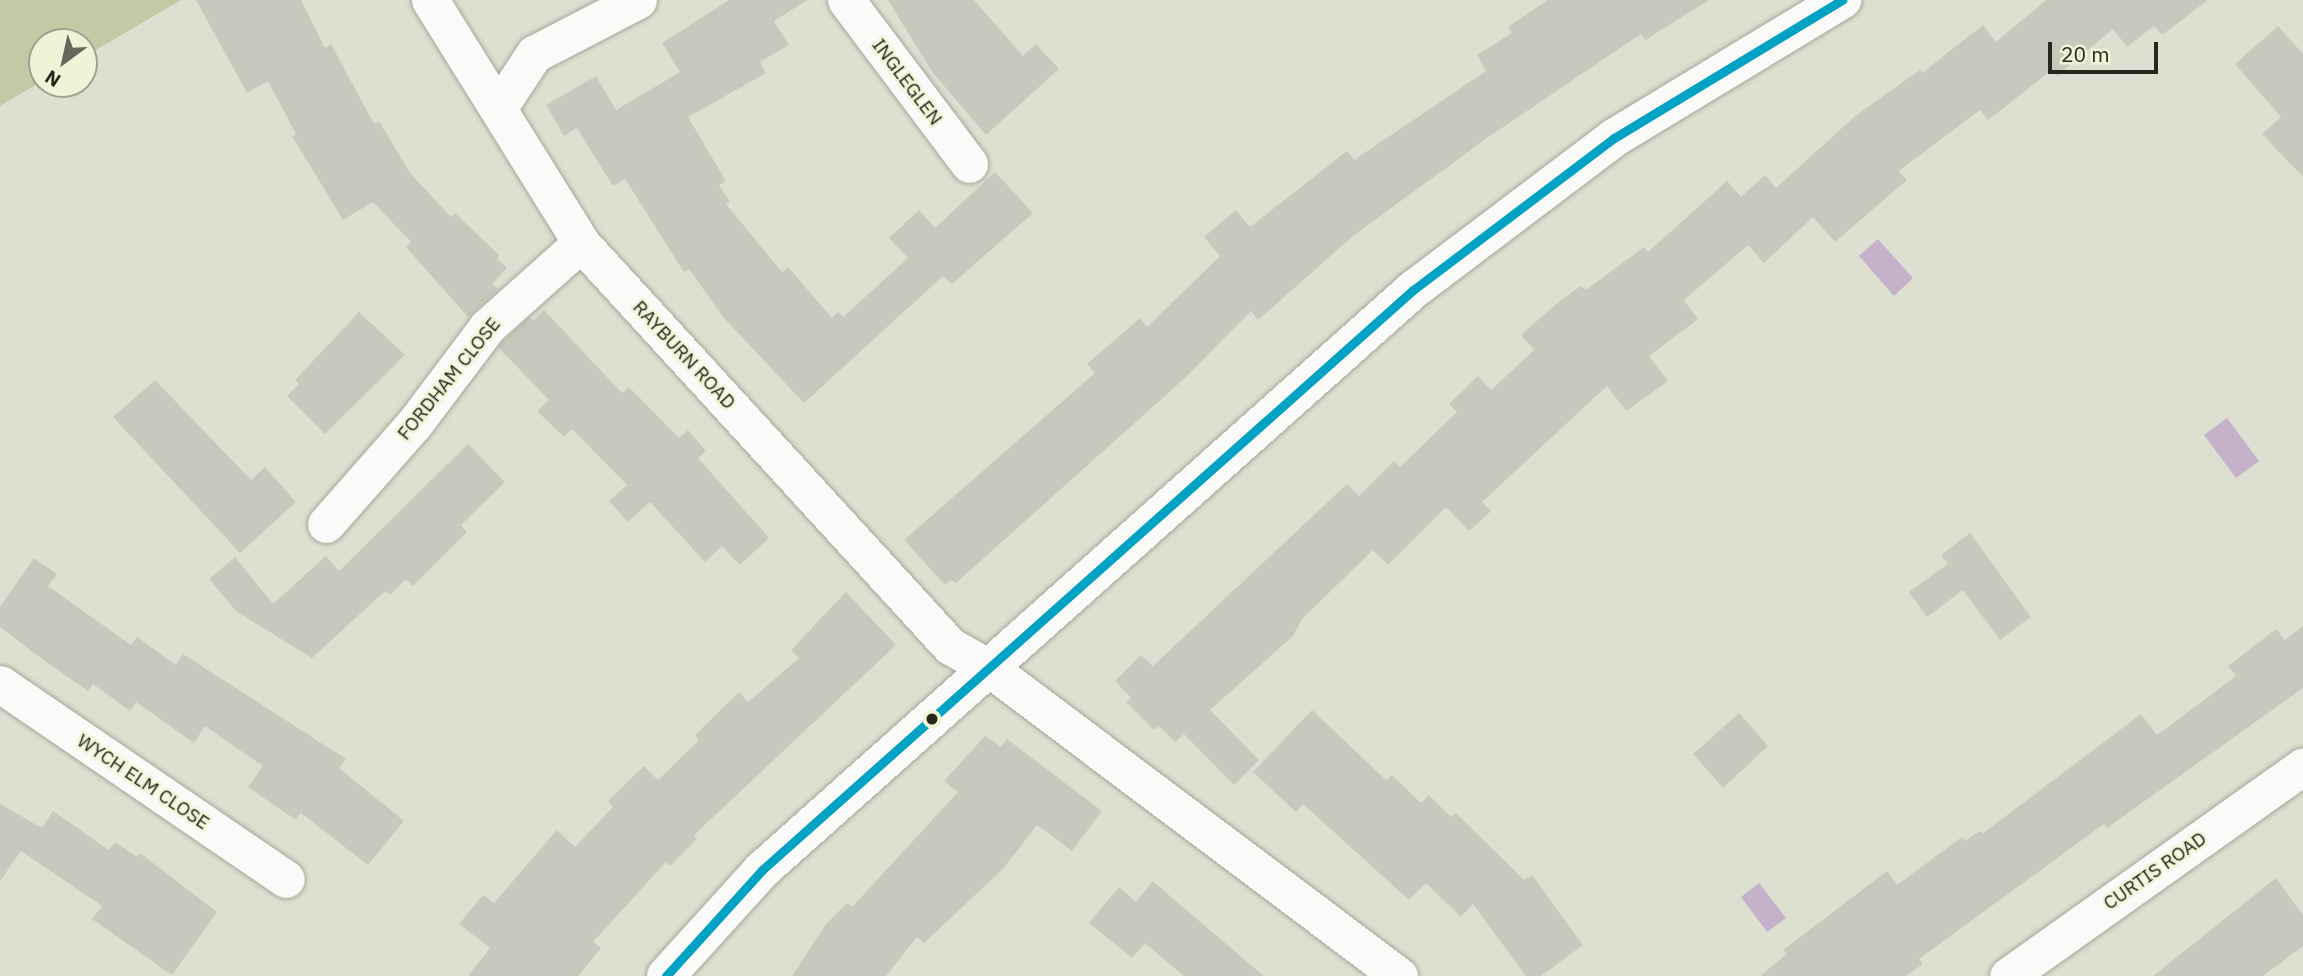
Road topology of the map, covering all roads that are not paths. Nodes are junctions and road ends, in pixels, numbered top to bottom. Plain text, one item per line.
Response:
1 (430, 0) edge
2 (638, 0) edge
3 (846, 0) edge
4 (1842, 0) edge
5 (499, 107) junction
6 (969, 164) dead end
7 (581, 243) junction
8 (326, 524) dead end
9 (989, 668) junction
10 (0, 684) edge
11 (2303, 766) edge
12 (286, 879) dead end
13 (666, 976) edge
14 (1399, 976) edge
15 (2008, 976) edge

1 - 5 street, RAYBURN ROAD
2 - 5 street
3 - 6 street, INGLEGLEN
4 - 9 street
5 - 7 street, RAYBURN ROAD
7 - 8 street, FORDHAM CLOSE
7 - 9 street, RAYBURN ROAD
9 - 13 street
9 - 14 street, RAYBURN ROAD
10 - 12 street, WYCH ELM CLOSE
11 - 15 street, CURTIS ROAD

